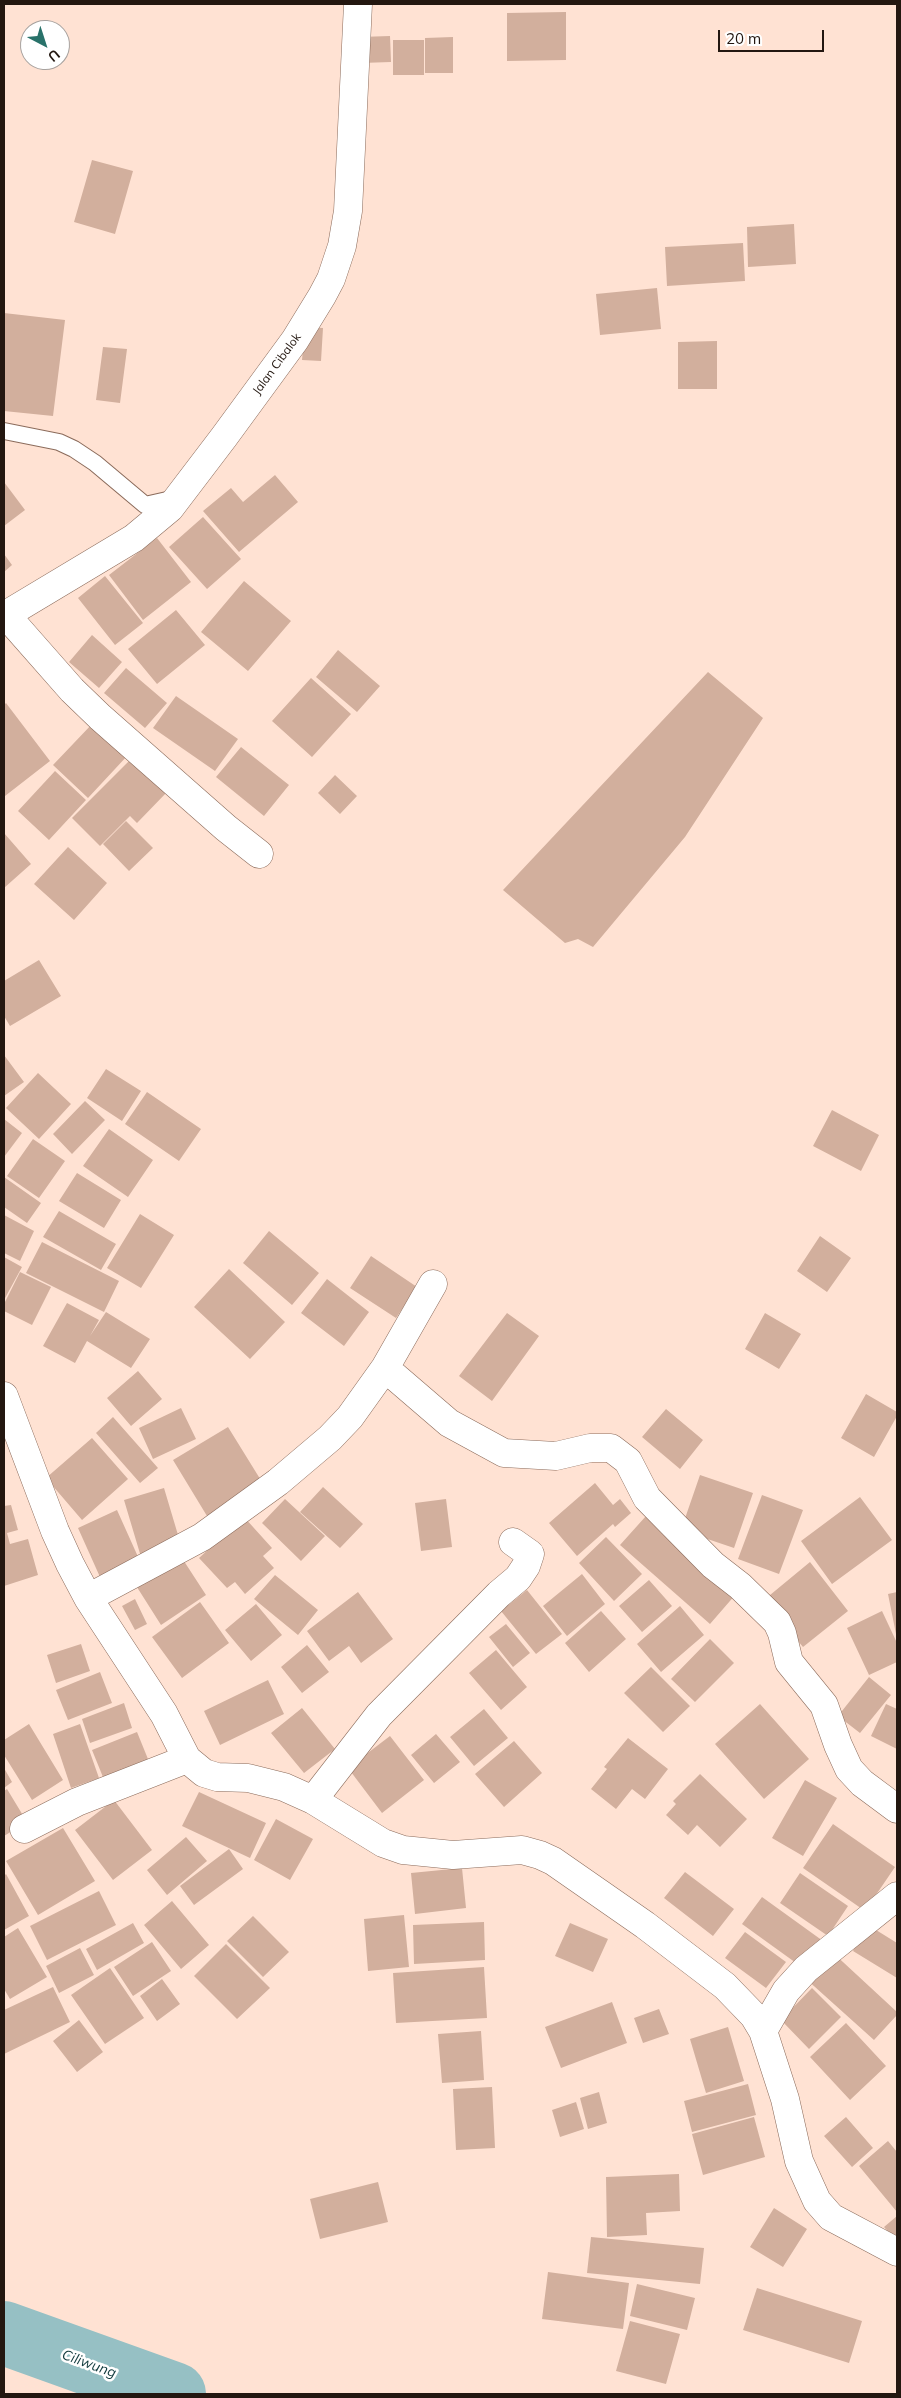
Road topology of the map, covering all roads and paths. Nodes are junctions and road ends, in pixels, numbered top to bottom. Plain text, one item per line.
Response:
1 (358, 4) edge
2 (4, 431) edge
3 (178, 498) junction
4 (5, 615) edge
5 (260, 854) dead end
6 (433, 1284) dead end
7 (384, 1368) junction
8 (4, 1396) edge
9 (514, 1542) dead end
10 (88, 1598) junction
11 (187, 1759) junction
12 (313, 1800) junction
13 (897, 1809) edge
14 (24, 1829) dead end
15 (897, 1896) edge
16 (763, 2030) junction
17 (897, 2252) edge

1 - 3 street, Jalan Cibalok
2 - 3 lane
3 - 4 street, Jalan Cibalok
4 - 5 street
6 - 7 street
7 - 10 street
7 - 13 street
8 - 10 street
9 - 12 street
10 - 11 street
11 - 12 street
11 - 14 street
12 - 16 street
15 - 16 street
16 - 17 street

